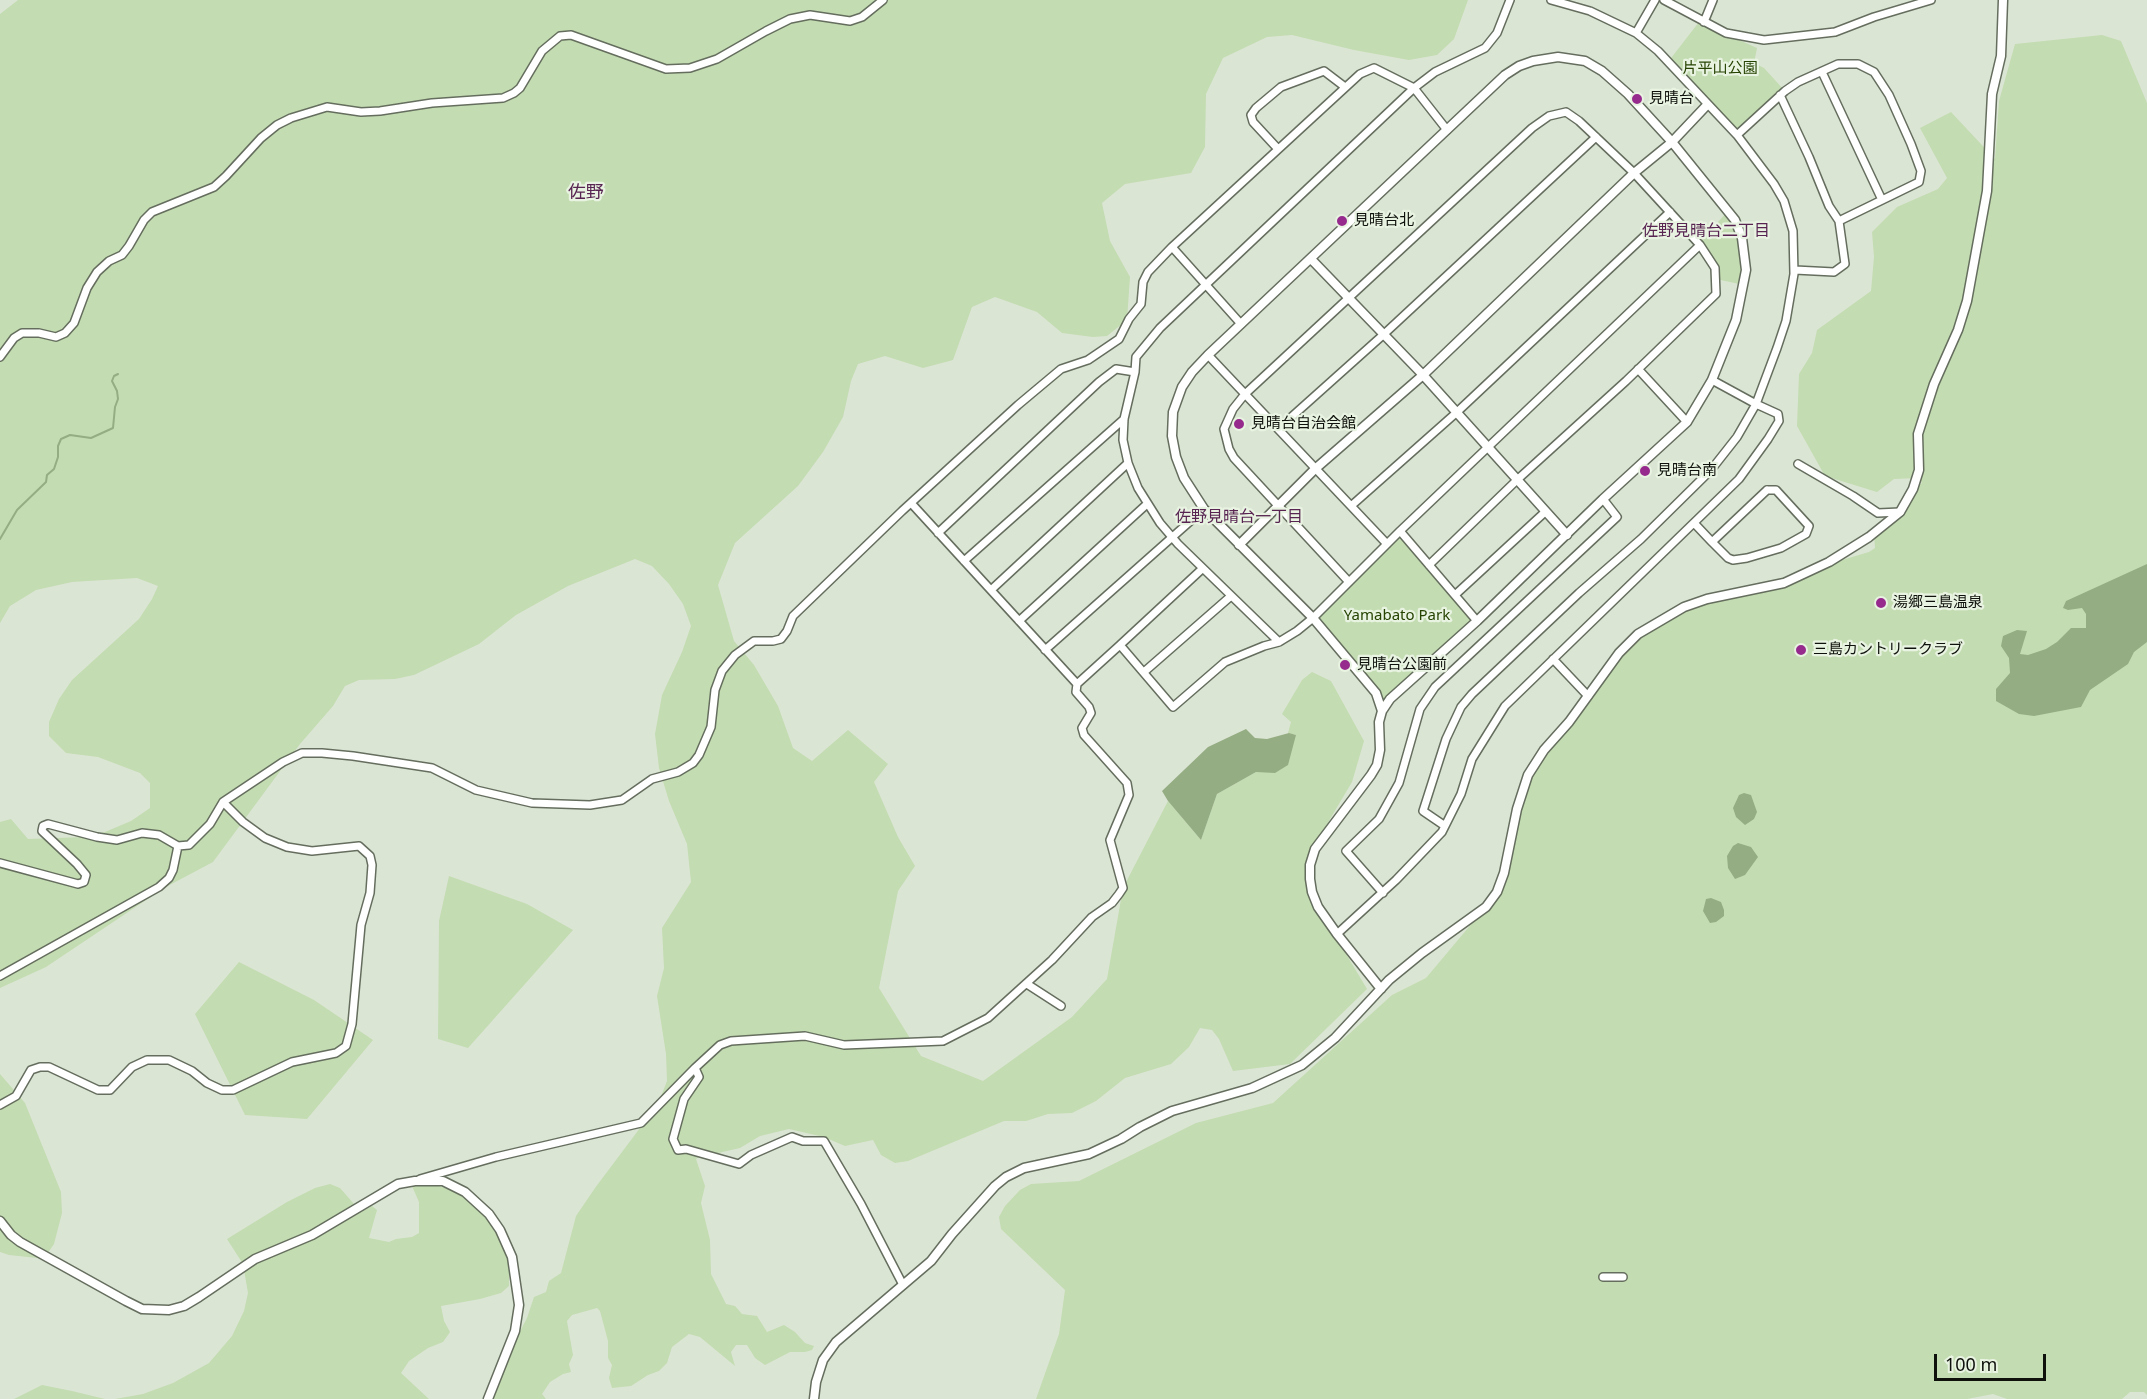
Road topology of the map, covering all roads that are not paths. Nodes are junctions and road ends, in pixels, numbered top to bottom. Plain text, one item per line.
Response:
1 (884, 0) edge
2 (1510, 0) edge
3 (1551, 0) edge
4 (1655, 0) edge
5 (1665, 0) edge
6 (1713, 0) edge
7 (1931, 0) edge
8 (2002, 0) edge
9 (1704, 22) junction
10 (1635, 33) junction
11 (1822, 72) junction
12 (1345, 87) junction
13 (1414, 88) junction
14 (1780, 95) junction
15 (1707, 105) junction
16 (1447, 130) junction
17 (1737, 135) junction
18 (1596, 137) junction
19 (1672, 142) junction
20 (1278, 149) junction
21 (1634, 173) junction
22 (1882, 200) junction
23 (1670, 212) junction
24 (1839, 221) junction
25 (1700, 244) junction
26 (1172, 248) junction
27 (1311, 259) junction
28 (1795, 270) junction
29 (1205, 285) junction
30 (1348, 298) junction
31 (1240, 324) junction
32 (1383, 334) junction
33 (1208, 355) junction
34 (0, 357) edge
35 (1638, 369) junction
36 (1135, 372) junction
37 (1423, 375) junction
38 (1712, 380) junction
39 (1245, 394) junction
40 (1756, 404) junction
41 (1456, 413) junction
42 (1124, 419) junction
43 (1687, 422) junction
44 (1278, 429) junction
45 (1489, 448) junction
46 (1128, 463) junction
47 (1798, 464) dead end
48 (1315, 469) junction
49 (1518, 479) junction
50 (1603, 499) junction
51 (911, 503) junction
52 (1147, 504) junction
53 (1351, 506) junction
54 (1280, 507) junction
55 (1204, 508) junction
56 (1545, 512) junction
57 (1900, 512) junction
58 (1694, 523) junction
59 (1400, 531) junction
60 (938, 533) junction
61 (1567, 535) junction
62 (1172, 537) junction
63 (1712, 542) junction
64 (1387, 544) junction
65 (1239, 545) junction
66 (964, 561) junction
67 (1429, 565) junction
68 (1202, 569) junction
69 (1349, 582) junction
70 (991, 590) junction
71 (1455, 595) junction
72 (1231, 596) junction
73 (1313, 618) junction
74 (1019, 621) junction
75 (1477, 621) junction
76 (1279, 642) junction
77 (1120, 645) junction
78 (1046, 650) junction
79 (1553, 659) junction
80 (1144, 672) junction
81 (1077, 684) junction
82 (1588, 696) junction
83 (1382, 711) junction
84 (223, 802) junction
85 (1445, 826) junction
86 (178, 846) junction
87 (0, 863) edge
88 (1383, 893) junction
89 (1337, 934) junction
90 (0, 976) edge
91 (1027, 984) junction
92 (1381, 989) junction
93 (1061, 1006) dead end
94 (695, 1068) junction
95 (0, 1105) edge
96 (415, 1181) junction
97 (0, 1221) edge
98 (1623, 1277) dead end
99 (1603, 1278) dead end
100 (903, 1285) junction
101 (489, 1399) edge
102 (814, 1399) edge

1 - 34 street
2 - 13 street
3 - 10 street
4 - 10 street
5 - 9 street
6 - 9 street
7 - 9 street
8 - 57 street
10 - 15 street
11 - 14 street
11 - 22 street
11 - 22 street
12 - 13 street
12 - 20 street
12 - 20 street
13 - 16 street
13 - 29 street
14 - 17 street
14 - 24 street
15 - 17 street
15 - 19 street
16 - 19 street
16 - 27 street
17 - 28 street
18 - 21 street
18 - 30 street
18 - 32 street
19 - 21 street
19 - 38 street
20 - 26 street
21 - 23 street
21 - 37 street
22 - 24 street
23 - 25 street
23 - 41 street
24 - 28 street
25 - 35 street
25 - 45 street
26 - 29 street
26 - 51 street
27 - 30 street
27 - 31 street
28 - 40 street
29 - 31 street
29 - 36 street
30 - 32 street
30 - 39 street
31 - 33 street
32 - 37 street
32 - 44 street
33 - 39 street
33 - 55 street
35 - 43 street
35 - 49 street
36 - 42 street
36 - 60 street
37 - 41 street
37 - 48 street
38 - 40 street
38 - 43 street
39 - 44 street
39 - 54 street
40 - 58 street
40 - 85 street
41 - 45 street
41 - 53 street
42 - 46 street
42 - 66 street
43 - 50 street
44 - 48 street
45 - 49 street
45 - 59 street
46 - 52 street
46 - 70 street
47 - 57 street
48 - 53 street
48 - 54 street
49 - 56 street
49 - 67 street
50 - 61 street
50 - 88 street
51 - 60 street
51 - 84 street
52 - 62 street
52 - 74 street
53 - 64 street
54 - 65 street
54 - 69 street
55 - 62 street
55 - 65 street
56 - 61 street
56 - 71 street
57 - 82 street
58 - 63 street
58 - 79 street
59 - 64 street
59 - 67 street
60 - 66 street
61 - 75 street
62 - 68 street
62 - 78 street
63 - 63 street
64 - 69 street
65 - 73 street
66 - 70 street
67 - 71 street
68 - 72 street
68 - 77 street
69 - 73 street
70 - 74 street
71 - 75 street
72 - 76 street
72 - 80 street
73 - 76 street
73 - 83 street
74 - 78 street
75 - 83 street
76 - 80 street
77 - 80 street
77 - 81 street
78 - 81 street
79 - 82 street
79 - 85 street
81 - 91 street
82 - 92 street
83 - 89 street
84 - 86 street
84 - 95 street
85 - 88 street
86 - 87 street
86 - 90 street
88 - 89 street
89 - 92 street
91 - 93 street
91 - 94 street
92 - 100 street
94 - 96 street
94 - 100 street
96 - 97 street
96 - 101 street
98 - 99 street
100 - 102 street

